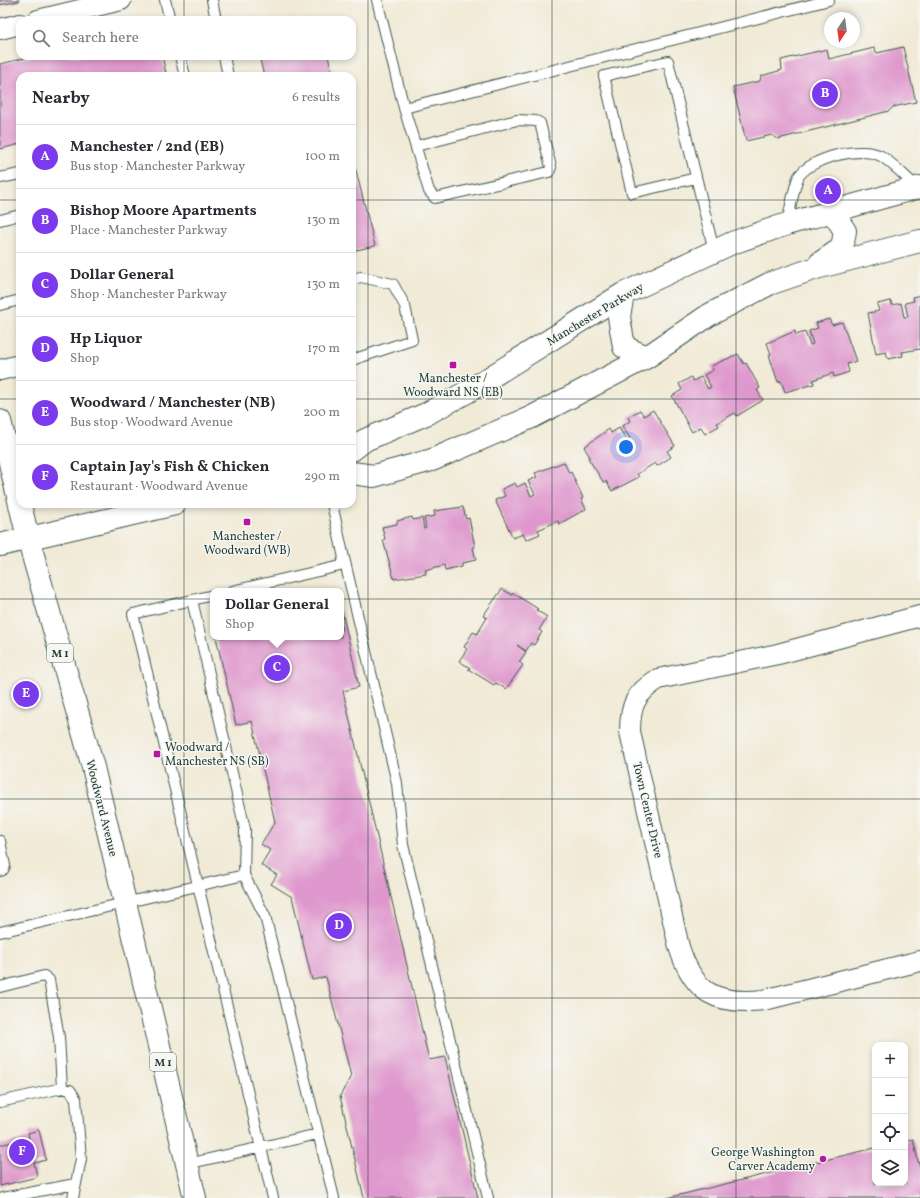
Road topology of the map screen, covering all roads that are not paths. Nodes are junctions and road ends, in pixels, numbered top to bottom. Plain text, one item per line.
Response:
1 (121, 0) edge
2 (165, 0) edge
3 (212, 0) edge
4 (377, 0) edge
5 (829, 0) edge
6 (55, 16) edge
7 (169, 16) edge
8 (215, 16) edge
9 (16, 25) edge
10 (0, 29) edge
11 (181, 60) edge
12 (225, 60) edge
13 (184, 72) edge
14 (227, 72) edge
15 (404, 108) junction
16 (416, 146) junction
17 (16, 175) edge
18 (0, 178) edge
19 (696, 178) junction
20 (919, 188) edge
21 (832, 211) junction
22 (16, 215) edge
23 (0, 220) edge
24 (787, 224) junction
25 (920, 241) edge
26 (714, 251) junction
27 (809, 271) junction
28 (356, 278) edge
29 (623, 294) junction
30 (16, 301) edge
31 (0, 305) edge
32 (647, 357) junction
33 (356, 359) edge
34 (16, 366) edge
35 (0, 370) edge
36 (0, 421) edge
37 (356, 447) edge
38 (356, 474) edge
39 (16, 488) edge
40 (21, 508) edge
41 (138, 508) edge
42 (333, 508) edge
43 (28, 538) junction
44 (0, 545) edge
45 (344, 558) junction
46 (245, 588) edge
47 (210, 597) edge
48 (192, 600) junction
49 (920, 616) edge
50 (0, 841) edge
51 (0, 871) edge
52 (244, 874) junction
53 (198, 885) junction
54 (125, 902) junction
55 (0, 932) edge
56 (920, 961) edge
57 (0, 987) edge
58 (62, 1088) junction
59 (0, 1102) edge
60 (318, 1134) junction
61 (260, 1147) junction
62 (187, 1164) junction
63 (75, 1184) junction
64 (3, 1198) edge
65 (73, 1198) edge
66 (195, 1198) edge
67 (273, 1198) edge
68 (334, 1198) edge
69 (488, 1198) edge

1 - 6 street
2 - 7 lane
3 - 8 lane
4 - 15 lane
5 - 15 lane
9 - 10 street
11 - 13 lane
12 - 14 lane
15 - 16 lane
16 - 16 lane
17 - 18 lane
19 - 19 lane
19 - 26 lane
20 - 21 street, Manchester Parkway
20 - 24 lane
21 - 24 street, Manchester Parkway
21 - 27 street
22 - 23 lane
24 - 26 street, Manchester Parkway
25 - 27 street
26 - 29 street, Manchester Parkway
27 - 32 street
28 - 33 lane
29 - 32 street
29 - 37 street, Manchester Parkway
30 - 31 lane
32 - 38 street
34 - 35 street
36 - 39 street, Woodward Avenue / M 1
40 - 43 street, Woodward Avenue / M 1
41 - 43 street
42 - 45 lane
43 - 44 street
43 - 54 street, Woodward Avenue / M 1
45 - 46 lane
45 - 69 lane
47 - 48 lane
48 - 52 lane
48 - 53 lane
49 - 56 street, Town Center Drive
50 - 51 lane
52 - 53 lane
52 - 60 lane
53 - 54 lane
53 - 61 lane
54 - 55 lane
54 - 62 street, Woodward Avenue / M 1
57 - 58 lane
58 - 59 lane
58 - 63 lane
60 - 61 lane
60 - 68 lane
61 - 62 lane
61 - 67 lane
62 - 66 street, Woodward Avenue / M 1
63 - 64 lane
63 - 65 lane

